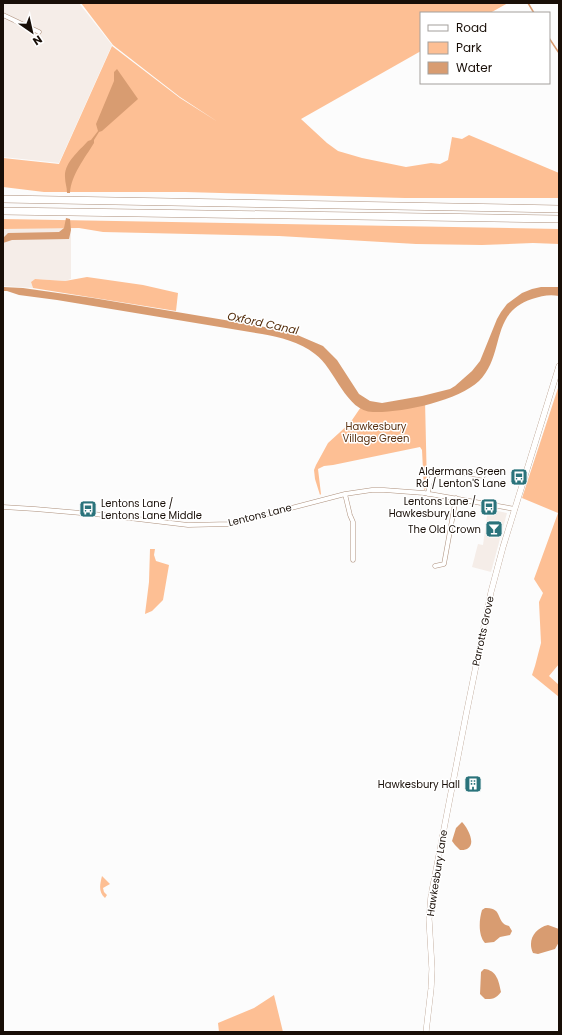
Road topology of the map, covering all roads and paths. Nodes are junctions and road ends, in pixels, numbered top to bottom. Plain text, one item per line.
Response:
1 (3, 15) edge
2 (39, 32) dead end
3 (3, 199) edge
4 (559, 209) edge
5 (3, 211) edge
6 (559, 219) edge
7 (559, 366) edge
8 (483, 476) dead end
9 (345, 494) junction
10 (428, 494) junction
11 (456, 498) junction
12 (3, 507) edge
13 (515, 509) junction
14 (352, 558) dead end
15 (434, 566) dead end
16 (466, 715) joint
17 (426, 1032) edge

1 - 2 street
3 - 4 highway
5 - 6 highway
7 - 13 main road, Parrotts Grove
8 - 10 street
9 - 10 street, Lentons Lane
9 - 12 street, Lentons Lane
9 - 14 street
10 - 11 street, Lentons Lane
11 - 13 street, Lentons Lane
11 - 15 street
13 - 16 main road, Parrotts Grove
16 - 17 main road, Hawkesbury Lane

